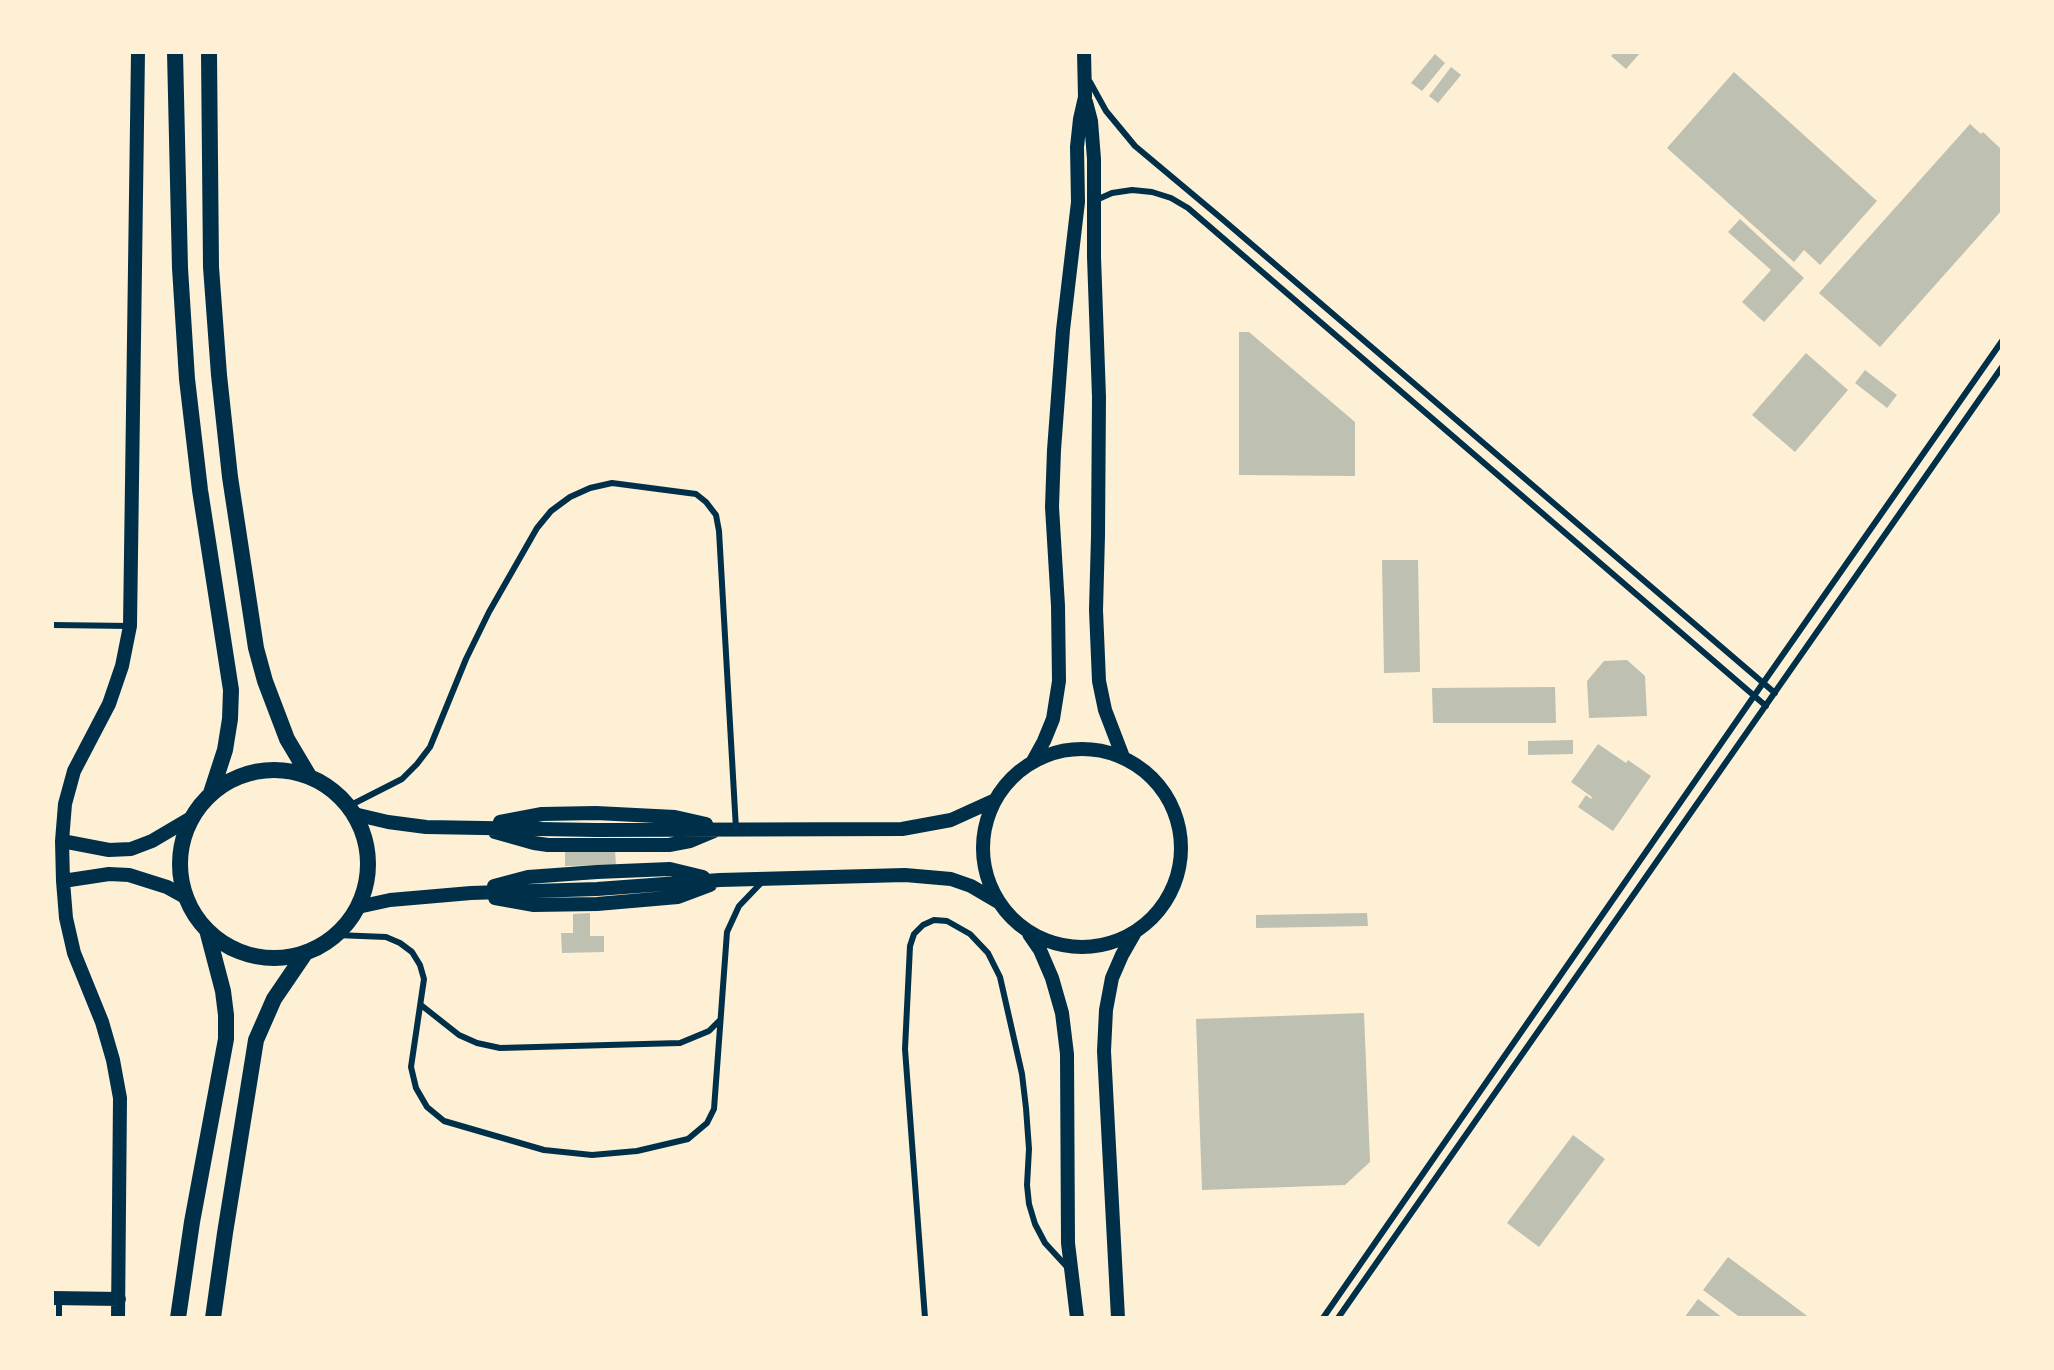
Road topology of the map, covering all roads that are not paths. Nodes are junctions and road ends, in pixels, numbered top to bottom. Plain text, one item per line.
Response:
1 (138, 52) edge
2 (175, 52) edge
3 (209, 52) edge
4 (1084, 52) edge
5 (1085, 71) junction
6 (1085, 97) junction
7 (1094, 201) junction
8 (2002, 341) edge
9 (2002, 367) edge
10 (52, 625) edge
11 (130, 626) junction
12 (1763, 683) junction
13 (1775, 693) junction
14 (1754, 696) junction
15 (1766, 706) junction
16 (1123, 757) junction
17 (1033, 761) junction
18 (309, 776) junction
19 (211, 793) junction
20 (995, 800) junction
21 (351, 810) junction
22 (191, 818) junction
23 (477, 827) junction
24 (729, 829) junction
25 (62, 841) junction
26 (766, 879) junction
27 (720, 880) junction
28 (63, 881) junction
29 (471, 893) junction
30 (187, 898) junction
31 (1000, 903) junction
32 (358, 907) junction
33 (207, 930) junction
34 (1026, 931) junction
35 (1134, 934) junction
36 (336, 935) junction
37 (306, 952) junction
38 (421, 1005) junction
39 (720, 1020) junction
40 (1070, 1270) junction
41 (56, 1298) edge
42 (119, 1299) junction
43 (59, 1318) edge
44 (118, 1318) edge
45 (178, 1318) edge
46 (213, 1318) edge
47 (925, 1318) edge
48 (1077, 1318) edge
49 (1118, 1318) edge
50 (1323, 1318) edge
51 (1338, 1318) edge

1 - 11 street
2 - 19 main road
3 - 18 main road
4 - 5 street
5 - 6 street
5 - 12 lane
6 - 7 street
6 - 17 street
7 - 14 lane
7 - 16 street
8 - 12 lane
9 - 13 lane
10 - 11 lane
11 - 25 street
12 - 13 lane
12 - 14 lane
13 - 15 lane
14 - 15 lane
14 - 50 lane
15 - 51 lane
16 - 17 street
16 - 35 street
17 - 20 street
18 - 19 main road
18 - 21 main road
19 - 22 main road
20 - 24 street
20 - 31 street
21 - 23 street
21 - 24 lane
21 - 32 main road
22 - 25 street
22 - 30 main road
23 - 24 street
23 - 24 street
25 - 28 street
26 - 27 street
26 - 31 street
26 - 39 lane
27 - 29 street
27 - 29 street
28 - 30 street
28 - 42 street
29 - 32 street
30 - 33 main road
31 - 34 street
32 - 36 main road
33 - 37 main road
33 - 45 main road
34 - 35 street
34 - 40 street
35 - 49 street
36 - 37 main road
36 - 38 lane
37 - 46 main road
38 - 39 lane
38 - 39 lane
40 - 47 lane
40 - 48 street
41 - 42 street
41 - 43 lane
42 - 44 street

